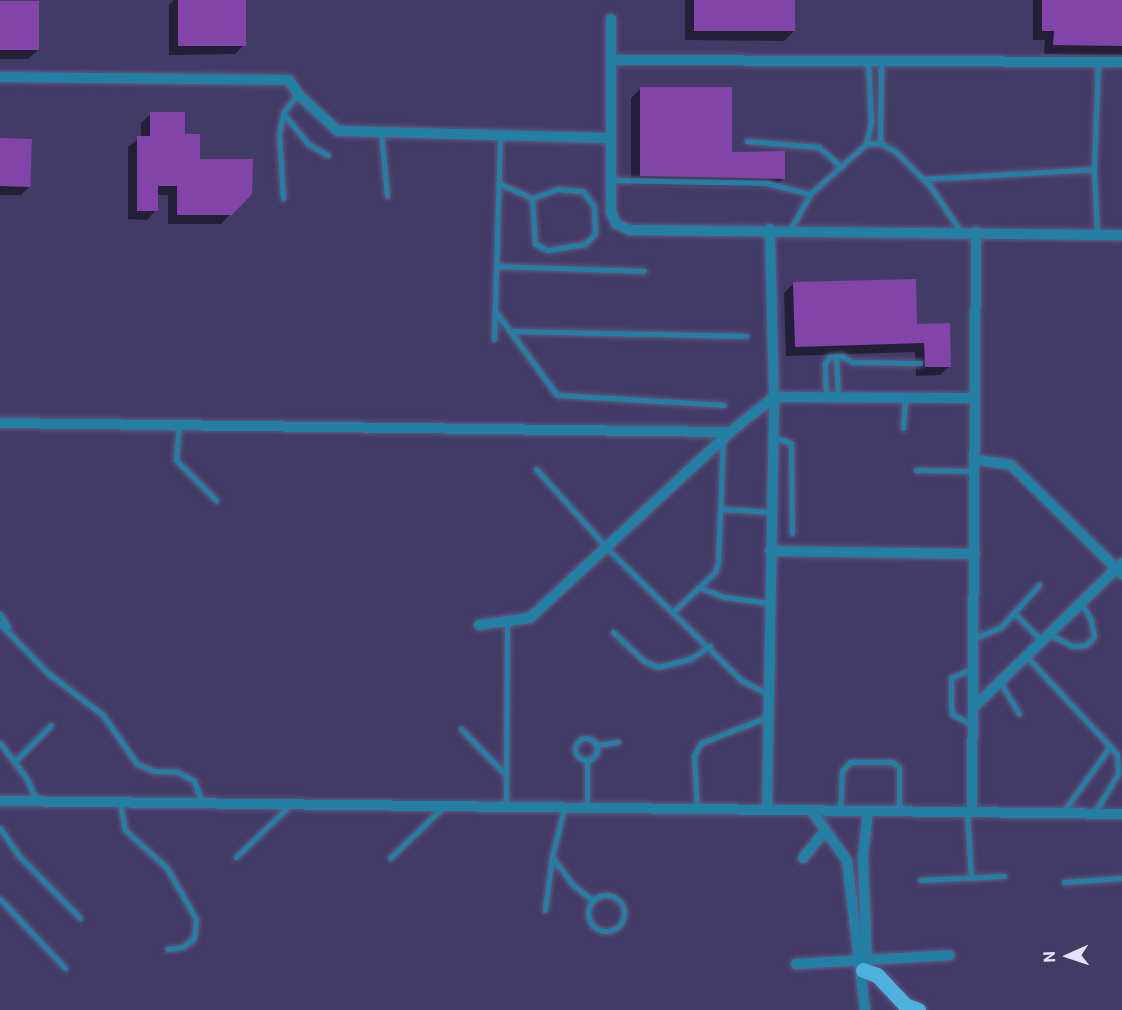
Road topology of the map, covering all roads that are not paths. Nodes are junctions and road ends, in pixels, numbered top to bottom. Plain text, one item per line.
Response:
1 (611, 19) dead end
2 (611, 60) junction
3 (867, 61) junction
4 (881, 61) junction
5 (1098, 62) junction
6 (1122, 62) edge
7 (0, 76) edge
8 (298, 94) junction
9 (283, 113) junction
10 (381, 132) junction
11 (500, 136) junction
12 (609, 138) junction
13 (747, 141) dead end
14 (880, 143) junction
15 (866, 144) junction
16 (328, 155) dead end
17 (841, 167) junction
18 (1094, 169) junction
19 (923, 179) junction
20 (610, 180) junction
21 (498, 183) junction
22 (810, 194) junction
23 (387, 196) dead end
24 (283, 198) dead end
25 (532, 198) junction
26 (770, 229) junction
27 (790, 230) junction
28 (961, 232) junction
29 (976, 232) junction
30 (1097, 234) junction
31 (1122, 235) edge
32 (496, 266) junction
33 (644, 271) dead end
34 (495, 311) junction
35 (510, 331) junction
36 (746, 336) dead end
37 (494, 339) dead end
38 (836, 356) junction
39 (920, 363) dead end
40 (774, 397) junction
41 (826, 397) junction
42 (838, 397) junction
43 (905, 398) junction
44 (974, 398) junction
45 (724, 405) dead end
46 (0, 423) edge
47 (179, 425) junction
48 (903, 428) dead end
49 (727, 435) junction
50 (773, 437) junction
51 (977, 465) junction
52 (537, 469) dead end
53 (916, 470) dead end
54 (216, 501) dead end
55 (722, 509) junction
56 (771, 512) junction
57 (792, 533) dead end
58 (608, 549) junction
59 (770, 551) junction
60 (975, 554) junction
61 (1120, 568) edge
62 (1039, 585) dead end
63 (698, 587) junction
64 (1081, 602) junction
65 (769, 603) junction
66 (674, 611) junction
67 (1014, 613) junction
68 (0, 614) edge
69 (0, 624) edge
70 (507, 624) junction
71 (479, 625) dead end
72 (8, 629) junction
73 (613, 632) dead end
74 (1045, 637) junction
75 (975, 638) junction
76 (710, 646) junction
77 (1026, 656) junction
78 (975, 667) junction
79 (1000, 681) junction
80 (767, 694) junction
81 (976, 705) junction
82 (1019, 714) dead end
83 (767, 717) junction
84 (51, 725) dead end
85 (975, 725) junction
86 (461, 729) dead end
87 (618, 742) dead end
88 (0, 743) edge
89 (598, 745) junction
90 (1109, 748) junction
91 (586, 761) junction
92 (14, 762) junction
93 (506, 775) junction
94 (1, 799) edge
95 (36, 802) junction
96 (120, 803) junction
97 (202, 804) junction
98 (290, 805) junction
99 (443, 807) junction
100 (506, 807) junction
101 (564, 808) junction
102 (587, 808) junction
103 (697, 810) junction
104 (766, 810) junction
105 (812, 811) junction
106 (868, 811) junction
107 (899, 811) junction
108 (840, 812) junction
109 (970, 812) junction
110 (1063, 813) junction
111 (1093, 814) junction
112 (1122, 814) edge
113 (0, 828) edge
114 (825, 831) junction
115 (236, 856) dead end
116 (862, 857) junction
117 (390, 858) dead end
118 (552, 858) junction
119 (803, 858) dead end
120 (847, 861) junction
121 (1004, 876) dead end
122 (971, 877) junction
123 (1122, 878) edge
124 (920, 880) dead end
125 (1064, 882) dead end
126 (0, 899) edge
127 (592, 900) junction
128 (545, 910) dead end
129 (80, 918) dead end
130 (167, 949) dead end
131 (950, 955) dead end
132 (862, 962) junction
133 (796, 964) dead end
134 (65, 968) dead end
135 (865, 1010) edge
136 (918, 1010) edge

1 - 2 street
2 - 3 street
2 - 12 street
3 - 4 street
3 - 15 lane
4 - 5 street
4 - 14 lane
5 - 6 street
5 - 18 lane
7 - 8 street
8 - 9 lane
8 - 10 street
9 - 16 lane
9 - 24 lane
10 - 11 street
10 - 23 lane
11 - 12 street
11 - 21 lane
12 - 20 street
13 - 17 lane
14 - 15 lane
14 - 19 lane
15 - 17 lane
17 - 22 lane
18 - 19 lane
18 - 30 lane
19 - 28 lane
20 - 22 lane
20 - 26 street
21 - 25 lane
21 - 32 lane
22 - 27 lane
25 - 25 lane
26 - 27 street
26 - 40 street
27 - 28 street
28 - 29 street
29 - 30 street
29 - 44 street
30 - 31 street
32 - 33 lane
32 - 34 lane
34 - 35 lane
34 - 37 lane
35 - 36 lane
35 - 45 lane
38 - 39 lane
38 - 41 lane
38 - 42 lane
40 - 41 street
40 - 49 street
40 - 50 street
41 - 42 street
42 - 43 street
43 - 44 street
43 - 48 lane
44 - 51 street
46 - 47 street
47 - 49 street
47 - 54 lane
49 - 55 lane
49 - 58 street
50 - 56 street
50 - 57 lane
51 - 53 lane
51 - 60 street
51 - 61 street
52 - 58 lane
55 - 56 lane
55 - 63 lane
56 - 59 street
58 - 66 lane
58 - 70 street
59 - 60 street
59 - 65 street
60 - 75 street
61 - 64 street
62 - 67 lane
63 - 65 lane
63 - 66 lane
64 - 74 street
64 - 74 lane
65 - 80 street
66 - 76 lane
67 - 74 lane
67 - 75 lane
68 - 72 lane
69 - 72 lane
70 - 71 street
70 - 93 lane
72 - 97 lane
73 - 76 lane
74 - 77 street
75 - 78 street
76 - 80 lane
77 - 79 street
77 - 90 lane
78 - 81 street
78 - 85 lane
79 - 81 street
79 - 82 lane
80 - 83 street
81 - 85 street
83 - 103 lane
83 - 104 street
84 - 92 lane
85 - 109 street
86 - 93 lane
87 - 89 lane
88 - 92 lane
89 - 91 lane
89 - 91 lane
90 - 110 lane
90 - 111 lane
91 - 102 lane
92 - 95 lane
93 - 100 lane
94 - 95 street
95 - 96 street
96 - 97 street
96 - 130 lane
97 - 98 street
98 - 99 street
98 - 115 lane
99 - 100 street
99 - 117 lane
100 - 101 street
101 - 102 street
101 - 118 lane
102 - 103 street
103 - 104 street
104 - 105 street
105 - 108 street
105 - 114 street
106 - 107 street
106 - 108 street
106 - 116 street
107 - 108 lane
107 - 109 street
109 - 110 street
109 - 122 lane
110 - 111 street
111 - 112 street
113 - 129 lane
114 - 119 street
114 - 120 street
116 - 120 street
116 - 132 street
118 - 127 lane
118 - 128 lane
120 - 132 street
121 - 122 lane
122 - 124 lane
123 - 125 lane
126 - 134 lane
127 - 127 lane
131 - 132 street
132 - 133 street
132 - 135 street
132 - 136 main road

